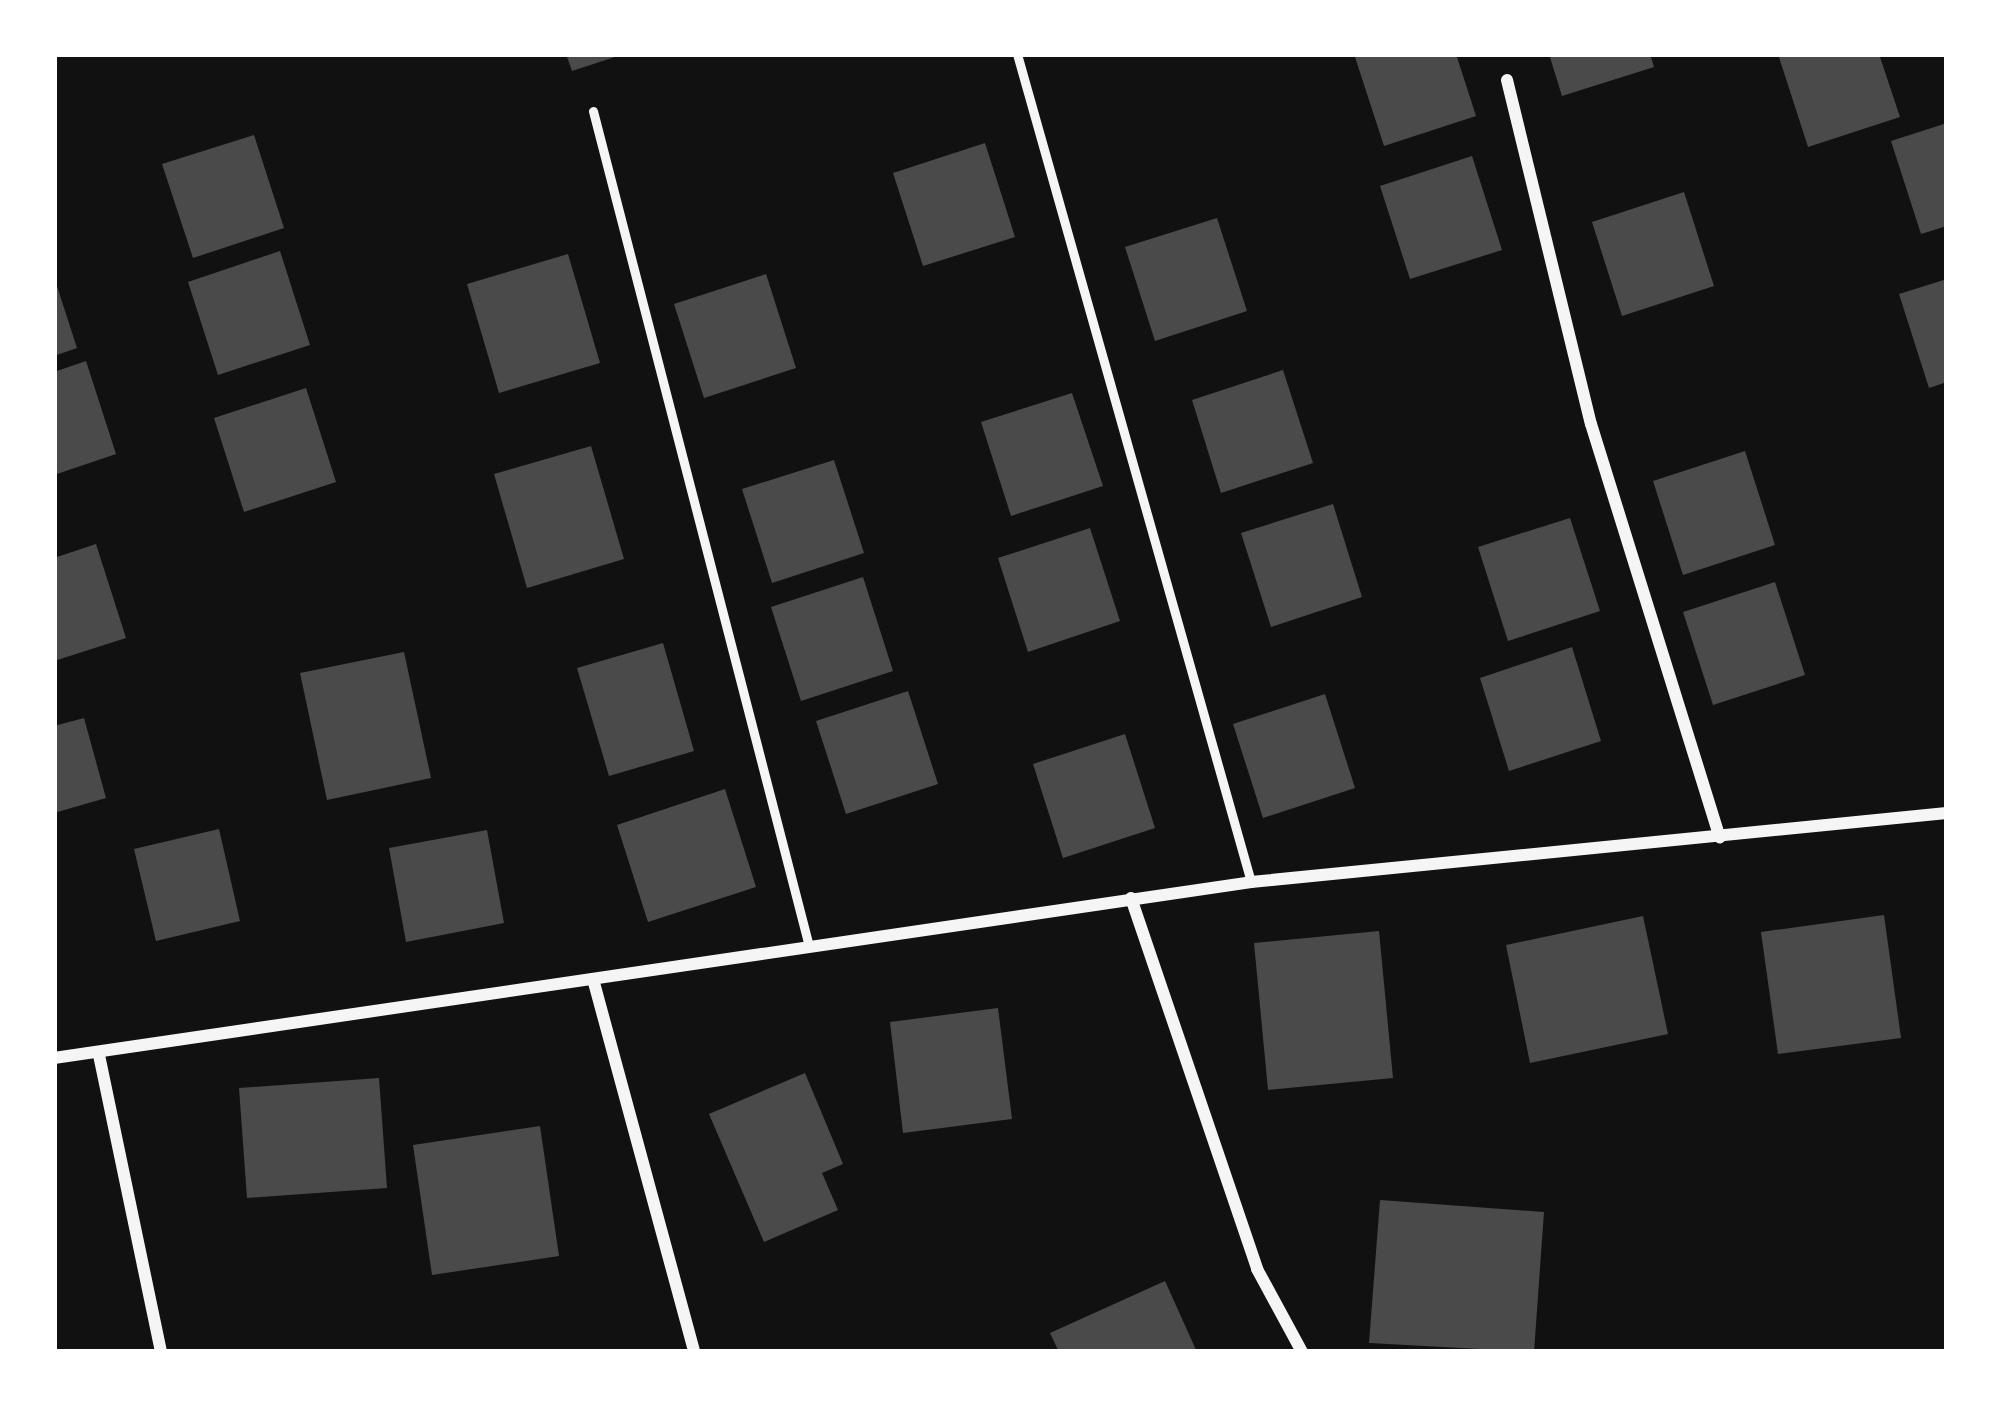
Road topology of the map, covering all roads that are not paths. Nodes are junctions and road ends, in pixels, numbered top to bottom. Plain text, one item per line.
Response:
1 (1017, 54) edge
2 (1507, 80) dead end
3 (593, 111) dead end
4 (1947, 813) edge
5 (1720, 837) junction
6 (1250, 882) junction
7 (1131, 898) junction
8 (809, 946) junction
9 (592, 979) junction
10 (99, 1055) junction
11 (54, 1058) edge
12 (161, 1352) edge
13 (694, 1352) edge
14 (1302, 1352) edge

1 - 6 lane
2 - 5 street
3 - 8 lane
4 - 5 street
5 - 6 street
6 - 7 street
7 - 8 street
7 - 14 street
8 - 9 street
9 - 10 street
9 - 13 street
10 - 11 street
10 - 12 street

